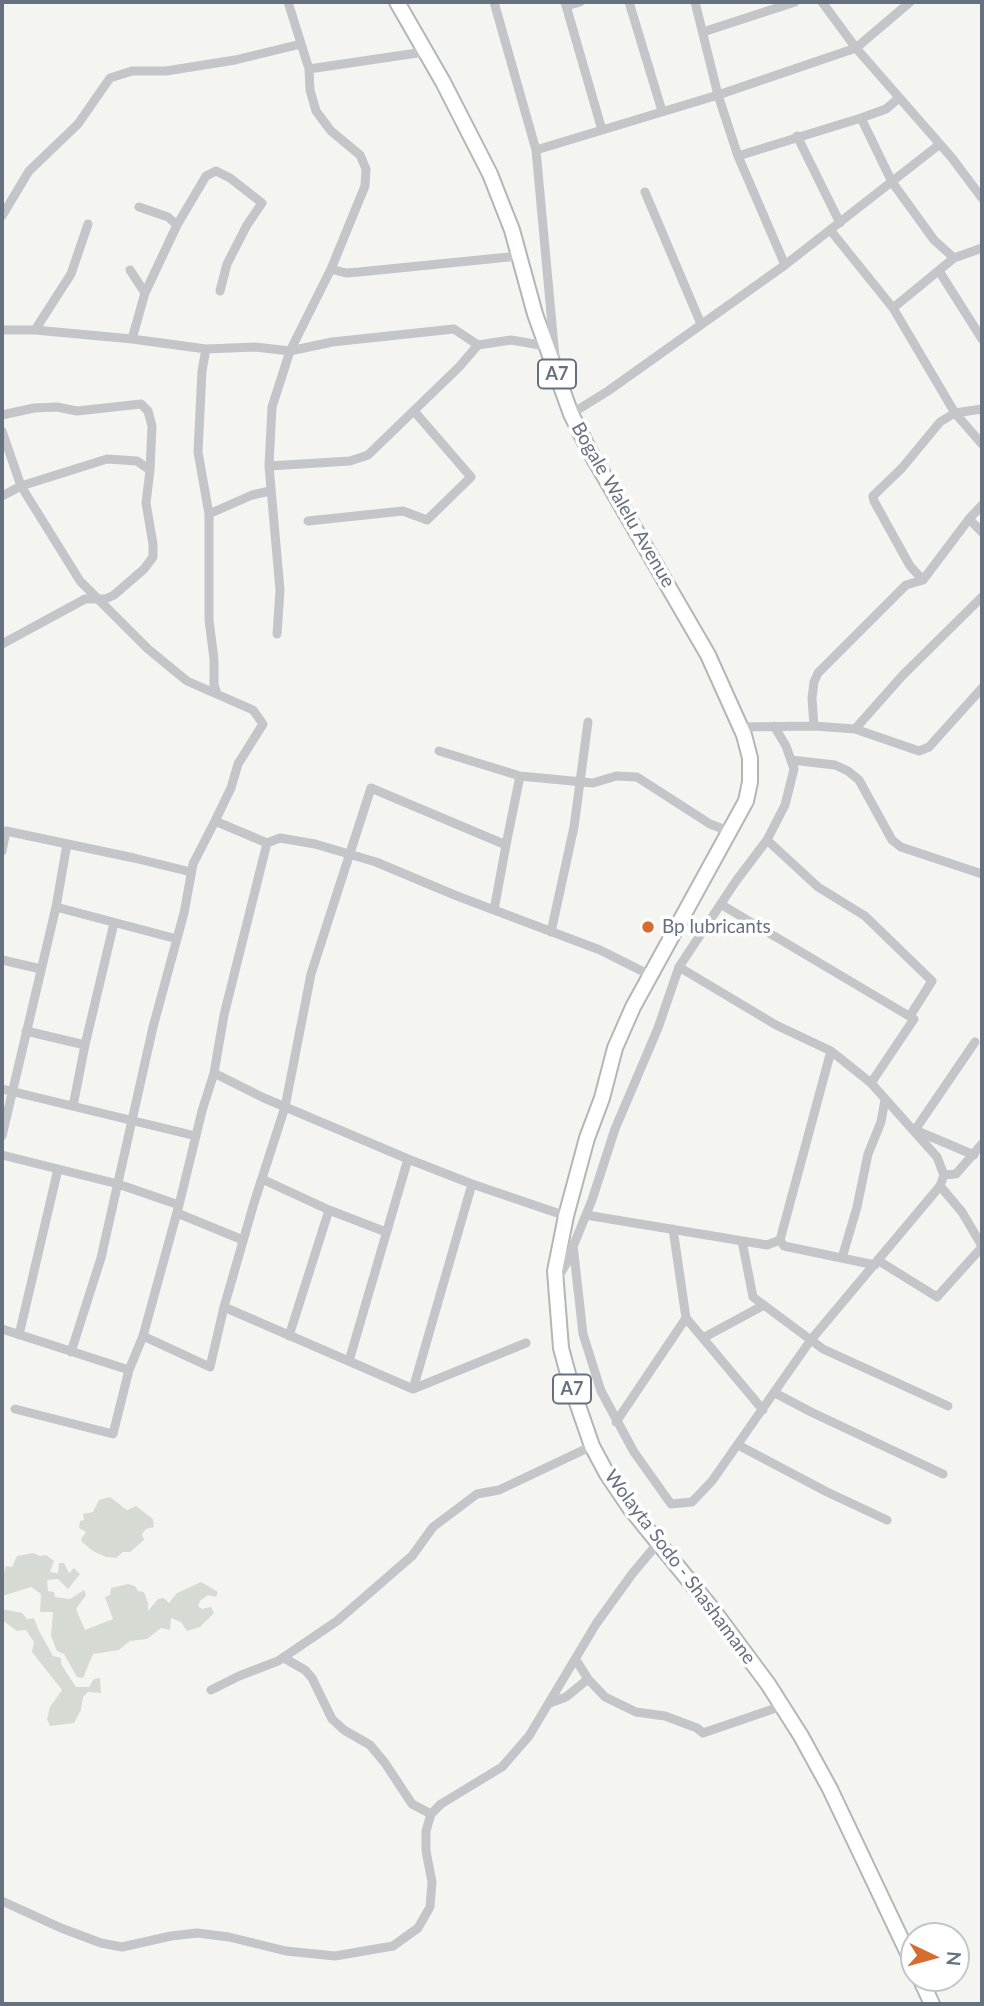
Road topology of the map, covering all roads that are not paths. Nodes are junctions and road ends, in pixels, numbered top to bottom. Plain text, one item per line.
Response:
1 (288, 2) edge
2 (397, 2) edge
3 (494, 2) edge
4 (580, 2) edge
5 (629, 2) edge
6 (695, 2) edge
7 (795, 2) edge
8 (822, 2) edge
9 (910, 2) edge
10 (565, 4) edge
11 (703, 32) junction
12 (301, 44) junction
13 (856, 48) junction
14 (424, 52) junction
15 (309, 69) junction
16 (718, 95) junction
17 (899, 99) junction
18 (662, 111) junction
19 (861, 118) junction
20 (602, 130) junction
21 (797, 136) junction
22 (940, 144) junction
23 (536, 150) junction
24 (738, 156) junction
25 (892, 182) junction
26 (645, 192) dead end
27 (982, 198) edge
28 (139, 207) dead end
29 (2, 216) edge
30 (840, 223) junction
31 (88, 224) dead end
32 (177, 225) junction
33 (831, 231) junction
34 (982, 248) edge
35 (519, 256) junction
36 (954, 258) junction
37 (785, 265) junction
38 (331, 269) junction
39 (130, 270) dead end
40 (939, 271) junction
41 (220, 291) dead end
42 (145, 293) junction
43 (893, 308) junction
44 (982, 320) edge
45 (701, 324) junction
46 (974, 327) junction
47 (2, 330) edge
48 (35, 330) junction
49 (132, 339) junction
50 (982, 339) edge
51 (478, 345) junction
52 (546, 346) junction
53 (206, 349) junction
54 (290, 351) junction
55 (557, 376) junction
56 (982, 409) edge
57 (414, 411) junction
58 (955, 413) junction
59 (571, 414) junction
60 (2, 415) edge
61 (2, 430) edge
62 (982, 444) edge
63 (269, 466) junction
64 (150, 470) junction
65 (21, 486) junction
66 (270, 491) junction
67 (2, 496) edge
68 (982, 505) edge
69 (209, 514) junction
70 (969, 519) junction
71 (308, 521) dead end
72 (982, 532) edge
73 (923, 580) junction
74 (982, 597) edge
75 (96, 598) junction
76 (277, 634) dead end
77 (2, 644) edge
78 (982, 688) edge
79 (217, 694) junction
80 (588, 722) dead end
81 (774, 726) junction
82 (814, 726) junction
83 (855, 729) junction
84 (743, 731) junction
85 (439, 751) dead end
86 (792, 760) junction
87 (520, 776) junction
88 (581, 783) junction
89 (215, 821) junction
90 (731, 832) junction
91 (767, 840) junction
92 (267, 843) junction
93 (67, 844) junction
94 (506, 845) junction
95 (2, 851) edge
96 (348, 853) junction
97 (191, 872) junction
98 (982, 874) edge
99 (722, 905) junction
100 (55, 907) junction
101 (494, 910) junction
102 (114, 923) junction
103 (551, 932) junction
104 (177, 939) junction
105 (2, 960) edge
106 (680, 967) junction
107 (41, 969) junction
108 (650, 975) junction
109 (910, 1016) junction
110 (26, 1031) junction
111 (975, 1042) dead end
112 (85, 1045) junction
113 (831, 1051) junction
114 (214, 1073) junction
115 (871, 1083) junction
116 (7, 1090) edge
117 (885, 1100) junction
118 (73, 1106) junction
119 (285, 1107) junction
120 (132, 1119) junction
121 (915, 1130) junction
122 (2, 1136) edge
123 (195, 1136) junction
124 (982, 1144) edge
125 (2, 1155) edge
126 (974, 1155) junction
127 (408, 1159) junction
128 (58, 1169) junction
129 (944, 1175) junction
130 (262, 1179) junction
131 (118, 1184) junction
132 (472, 1184) junction
133 (940, 1186) junction
134 (178, 1209) junction
135 (328, 1210) junction
136 (586, 1214) junction
137 (566, 1216) junction
138 (673, 1229) junction
139 (386, 1232) junction
140 (243, 1240) junction
141 (780, 1240) junction
142 (742, 1241) junction
143 (573, 1245) junction
144 (982, 1246) edge
145 (842, 1258) junction
146 (877, 1263) junction
147 (555, 1282) junction
148 (764, 1305) junction
149 (224, 1307) junction
150 (686, 1318) junction
151 (2, 1329) edge
152 (19, 1335) junction
153 (143, 1336) junction
154 (289, 1336) junction
155 (703, 1338) junction
156 (810, 1341) junction
157 (526, 1343) dead end
158 (71, 1352) junction
159 (349, 1362) junction
160 (129, 1370) junction
161 (413, 1389) junction
162 (775, 1393) junction
163 (948, 1406) dead end
164 (15, 1409) dead end
165 (763, 1410) junction
166 (617, 1422) junction
167 (738, 1445) junction
168 (592, 1446) junction
169 (943, 1474) dead end
170 (887, 1520) dead end
171 (658, 1543) junction
172 (284, 1658) junction
173 (576, 1660) junction
174 (588, 1679) junction
175 (211, 1690) dead end
176 (550, 1703) junction
177 (782, 1706) junction
178 (431, 1814) junction
179 (2, 1901) edge
180 (900, 1936) edge

1 - 12 street
2 - 14 highway, Bogale Walelu Avenue / A7
3 - 23 street
4 - 10 street
5 - 18 street
6 - 11 street
7 - 11 street
8 - 13 street
9 - 13 street
10 - 20 street
11 - 16 street
12 - 15 street
12 - 29 street
13 - 16 street
13 - 17 street
14 - 15 street
14 - 35 highway, Bogale Walelu Avenue / A7
15 - 38 street
16 - 18 street
16 - 24 street
17 - 19 street
17 - 22 street
18 - 20 street
19 - 21 street
19 - 25 street
20 - 23 street
21 - 24 street
21 - 30 street
22 - 25 street
22 - 27 street
23 - 55 street
24 - 37 street
25 - 30 street
25 - 36 street
26 - 45 street
28 - 32 street
30 - 33 street
31 - 48 street
32 - 41 street
32 - 42 street
33 - 37 street
33 - 43 street
34 - 36 street
35 - 38 street
35 - 52 highway, Bogale Walelu Avenue / A7
36 - 40 street
37 - 45 street
38 - 54 street
39 - 42 street
40 - 43 street
40 - 46 street
42 - 49 street
43 - 58 street
44 - 46 street
45 - 59 street
46 - 50 street
47 - 48 street
48 - 49 street
49 - 53 street
51 - 52 street
51 - 54 street
51 - 57 street
52 - 55 highway, Bogale Walelu Avenue / A7
53 - 54 street
53 - 69 street
54 - 63 street
55 - 59 highway, Bogale Walelu Avenue / A7
56 - 58 street
57 - 63 street
57 - 71 street
58 - 62 street
58 - 73 street
59 - 84 highway, Bogale Walelu Avenue / A7
60 - 64 street
61 - 65 street
63 - 66 street
64 - 65 street
64 - 75 street
65 - 67 street
65 - 75 street
66 - 69 street
66 - 76 street
68 - 70 street
69 - 79 street
70 - 72 street
70 - 73 street
73 - 82 street
74 - 83 street
75 - 77 street
75 - 79 street
78 - 83 street
79 - 89 street
80 - 88 street
81 - 82 street
81 - 84 street
81 - 86 street
82 - 83 street
84 - 90 highway, Wolayta Sodo - Shashamane / A7
85 - 87 street
86 - 91 street
86 - 98 street
87 - 88 street
87 - 94 street
88 - 90 street
88 - 103 street
89 - 92 street
89 - 97 street
90 - 108 highway, Wolayta Sodo - Shashamane / A7
91 - 99 street
91 - 109 street
92 - 96 street
92 - 114 street
93 - 95 street
93 - 97 street
93 - 100 street
94 - 96 street
94 - 101 street
96 - 101 street
96 - 119 street
97 - 104 street
99 - 106 street
99 - 109 street
100 - 102 street
100 - 107 street
101 - 103 street
102 - 104 street
102 - 112 street
103 - 108 street
104 - 120 street
105 - 107 street
106 - 113 street
106 - 136 street
107 - 110 street
108 - 137 highway, Wolayta Sodo - Shashamane / A7
109 - 115 street
110 - 112 street
110 - 116 street
111 - 121 street
112 - 118 street
113 - 115 street
113 - 141 street
114 - 119 street
114 - 123 street
115 - 117 street
116 - 118 street
116 - 122 street
117 - 121 street
117 - 145 street
118 - 120 street
119 - 127 street
119 - 130 street
120 - 123 street
120 - 131 street
121 - 126 street
121 - 129 street
123 - 134 street
124 - 126 street
125 - 128 street
126 - 129 street
127 - 132 street
127 - 139 street
128 - 131 street
128 - 152 street
129 - 133 street
130 - 135 street
130 - 140 street
131 - 134 street
131 - 158 street
132 - 137 street
132 - 161 street
133 - 144 street
133 - 146 street
134 - 140 street
134 - 153 street
135 - 139 street
135 - 154 street
136 - 138 street
136 - 143 street
137 - 147 highway, Wolayta Sodo - Shashamane / A7
138 - 142 street
138 - 150 street
139 - 159 street
140 - 149 street
141 - 142 street
141 - 145 street
142 - 148 street
143 - 147 street
143 - 166 street
144 - 146 street
145 - 146 street
146 - 156 street
147 - 168 highway, Wolayta Sodo - Shashamane / A7
148 - 155 street
148 - 156 street
149 - 153 street
149 - 154 street
150 - 155 street
150 - 166 street
151 - 152 street
152 - 158 street
153 - 160 street
154 - 159 street
155 - 165 street
156 - 162 street
156 - 163 street
157 - 161 street
158 - 160 street
159 - 161 street
160 - 164 street
162 - 165 street
162 - 169 street
165 - 167 street
166 - 167 street
167 - 170 street
168 - 171 highway, Wolayta Sodo - Shashamane / A7
168 - 172 street
171 - 173 street
171 - 177 highway, Wolayta Sodo - Shashamane / A7
172 - 175 street
172 - 178 street
173 - 174 street
173 - 176 street
174 - 176 street
174 - 177 street
176 - 178 street
177 - 180 highway, Wolayta Sodo - Shashamane / A7
178 - 179 street

